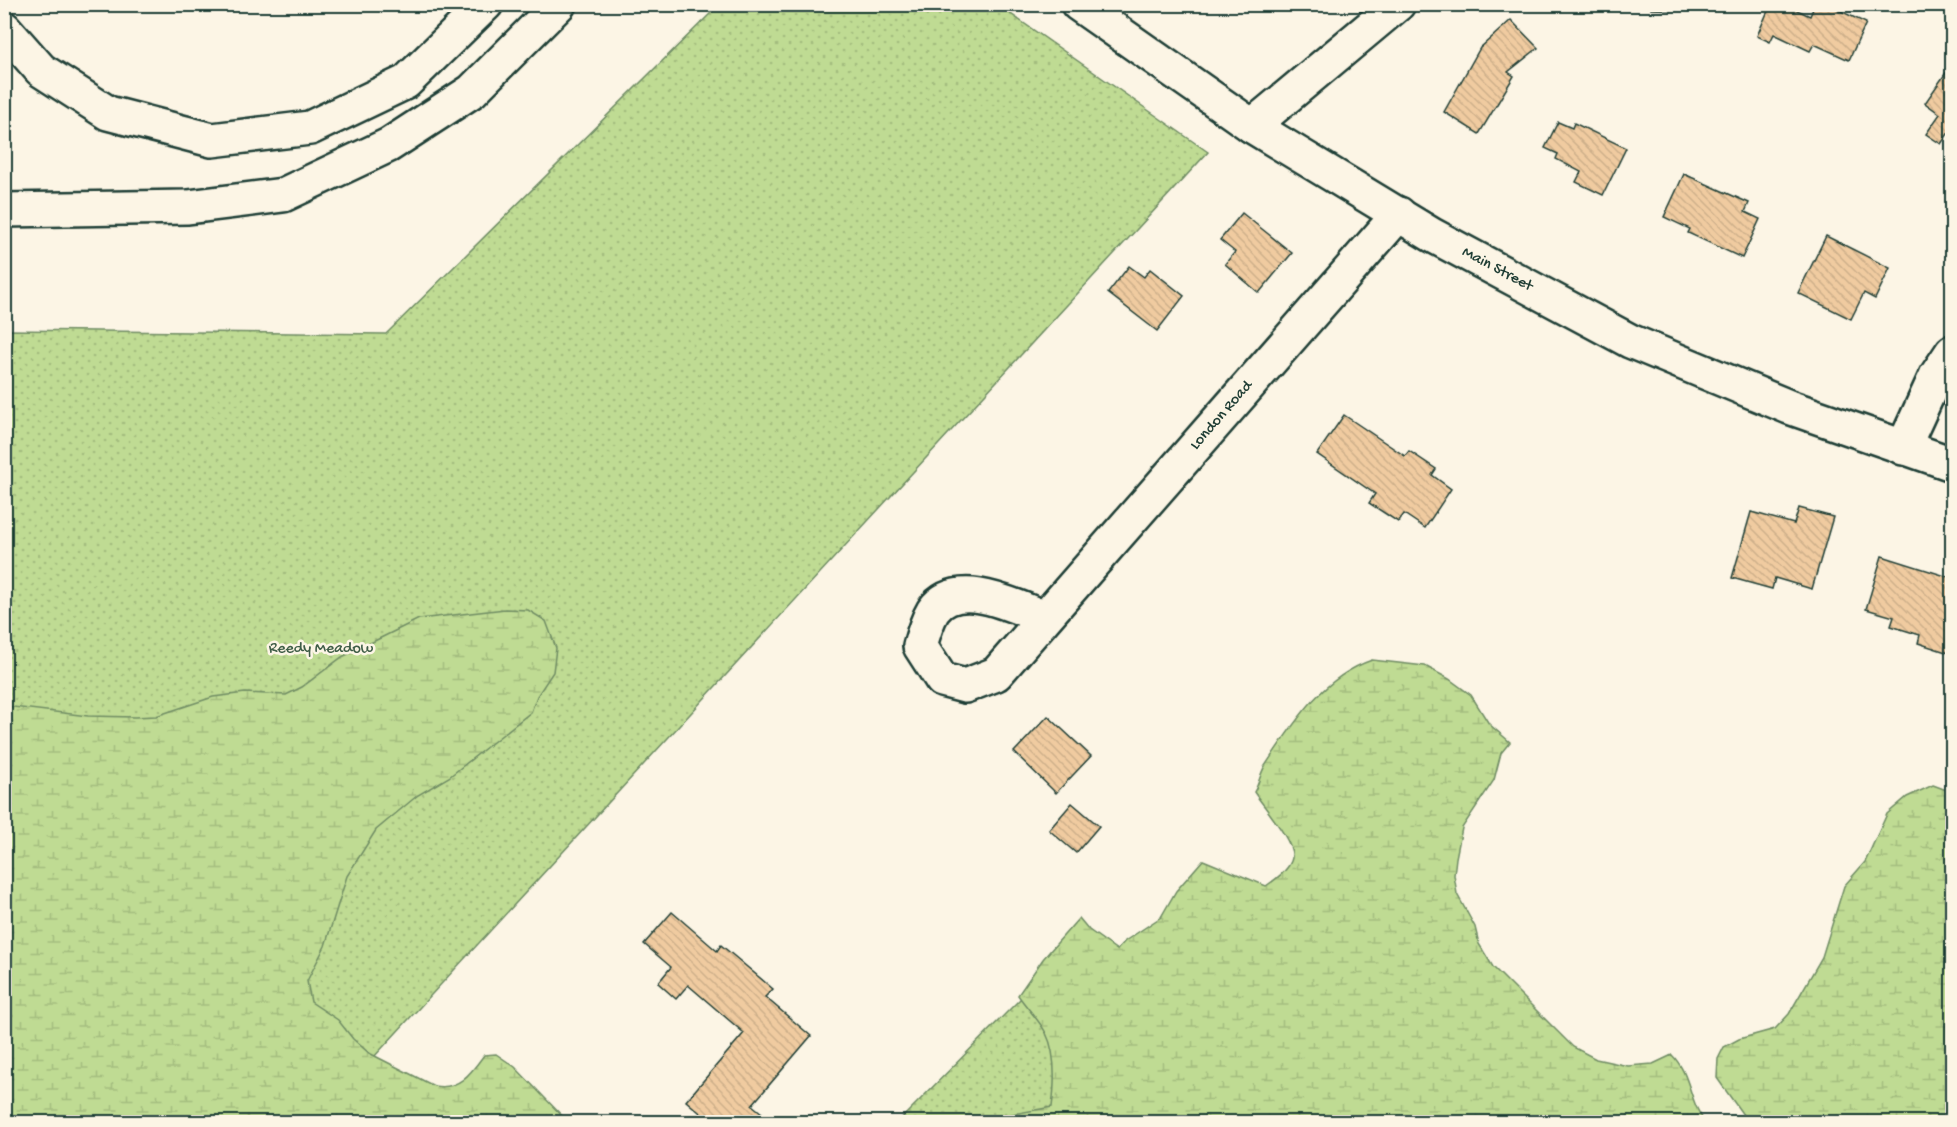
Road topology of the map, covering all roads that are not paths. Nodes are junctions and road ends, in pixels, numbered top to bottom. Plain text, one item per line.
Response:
1 (486, 4) edge
2 (559, 4) edge
3 (1078, 4) edge
4 (1398, 4) edge
5 (4, 28) edge
6 (1252, 126) junction
7 (4, 210) edge
8 (1399, 214) junction
9 (1953, 352) edge
10 (1903, 448) junction
11 (1953, 464) edge
12 (1045, 618) dead end

1 - 5 main road
2 - 7 main road
3 - 6 main road, Main Street
4 - 6 main road
6 - 8 main road, Main Street
8 - 10 main road, Main Street
8 - 12 main road, London Road
9 - 10 main road
10 - 11 main road, Main Street

